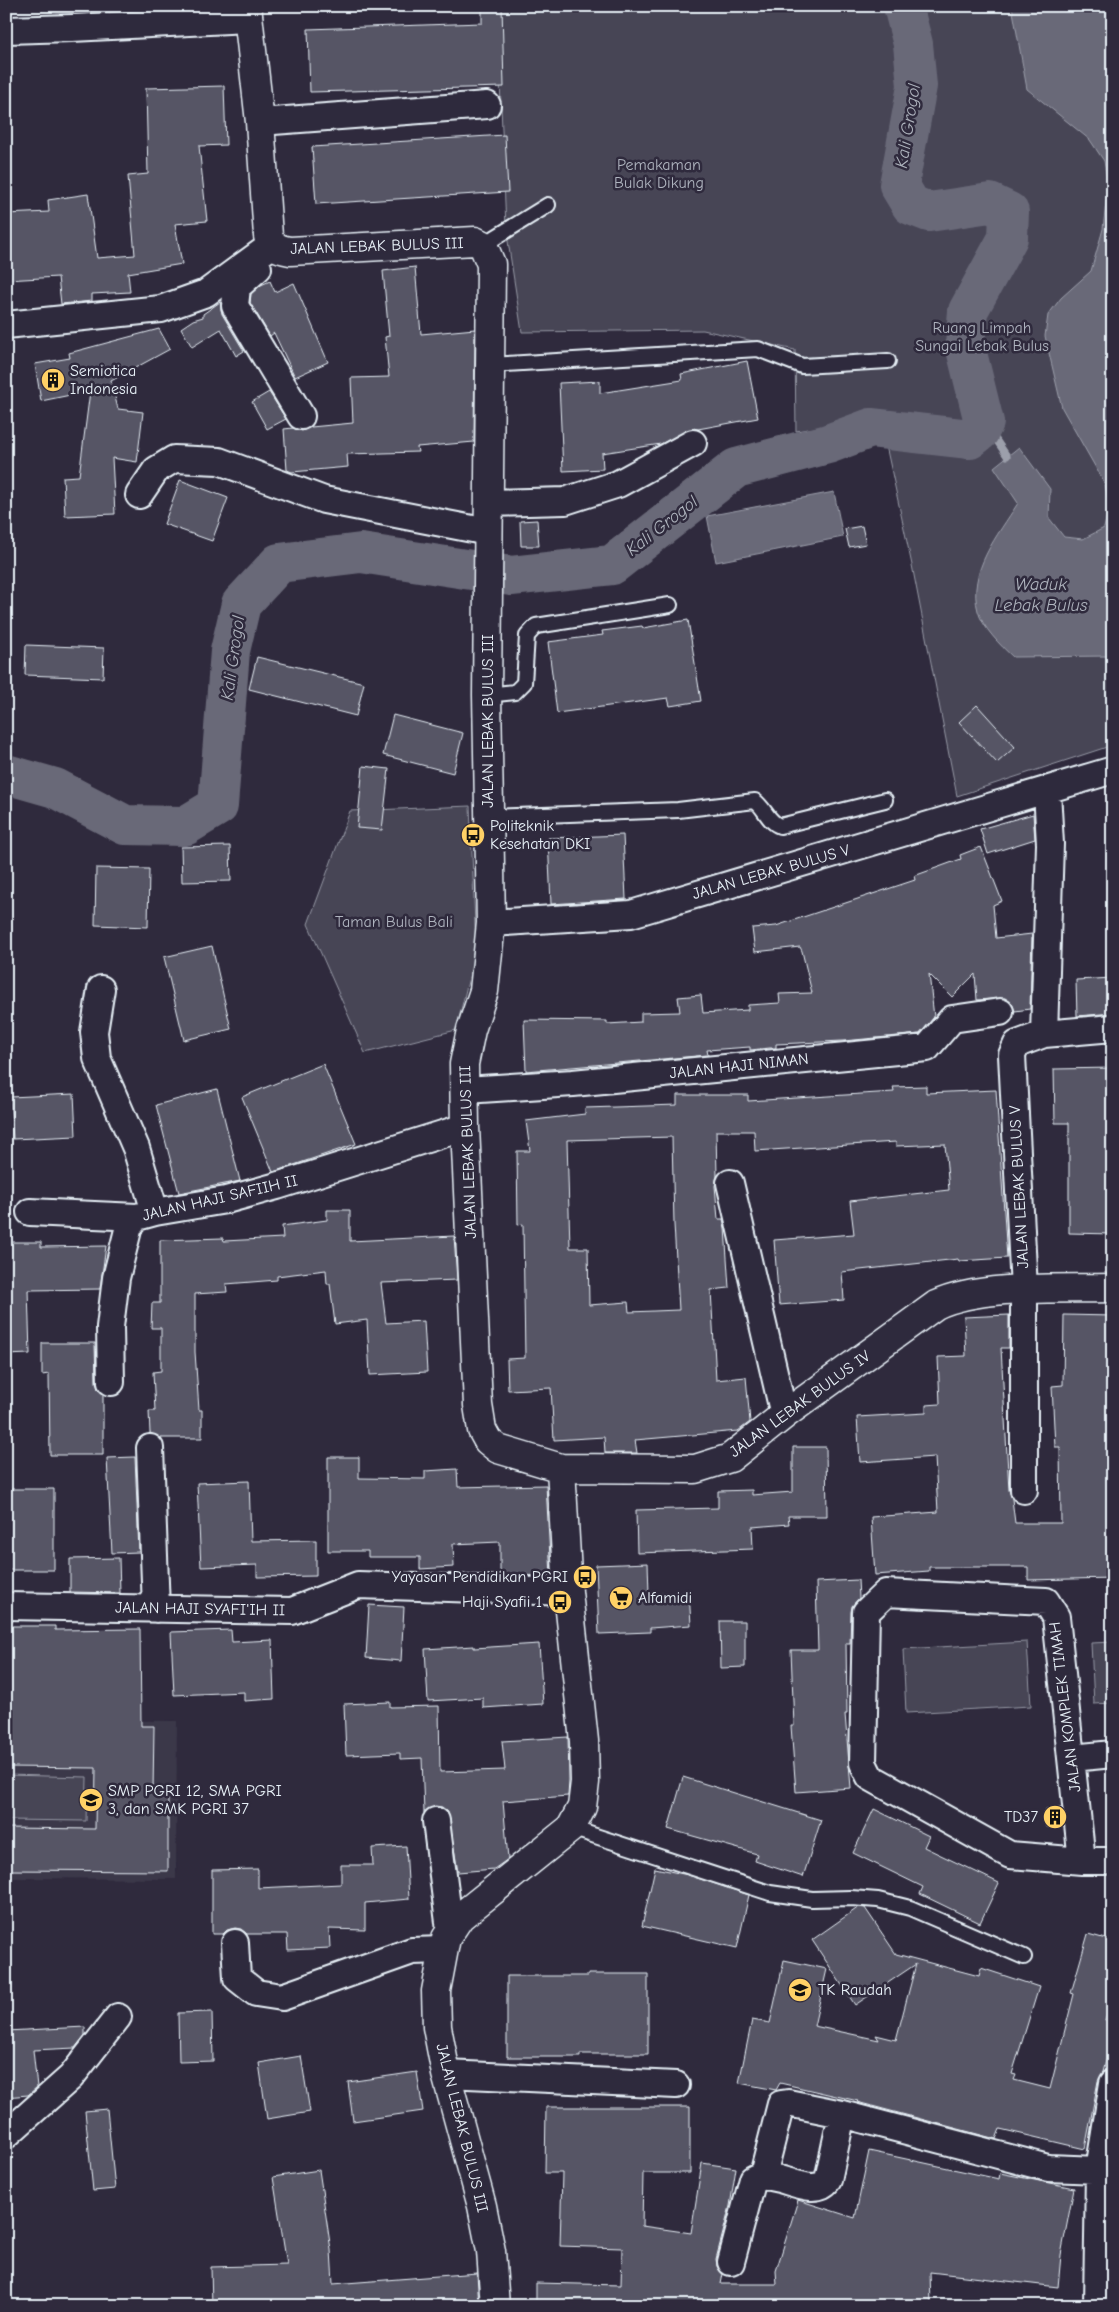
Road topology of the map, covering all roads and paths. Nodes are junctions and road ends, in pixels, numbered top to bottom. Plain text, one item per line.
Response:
1 (248, 13) edge
2 (6, 30) edge
3 (487, 105) dead end
4 (260, 122) junction
5 (548, 205) dead end
6 (483, 245) junction
7 (276, 247) junction
8 (6, 325) edge
9 (888, 361) dead end
10 (490, 364) junction
11 (302, 416) dead end
12 (693, 443) dead end
13 (140, 495) dead end
14 (489, 503) junction
15 (488, 541) junction
16 (670, 605) dead end
17 (487, 695) junction
18 (1113, 770) edge
19 (1047, 791) junction
20 (885, 800) dead end
21 (488, 817) junction
22 (491, 923) junction
23 (100, 989) dead end
24 (1000, 1012) dead end
25 (1113, 1028) edge
26 (1044, 1034) junction
27 (465, 1090) junction
28 (465, 1127) junction
29 (730, 1183) dead end
30 (30, 1212) dead end
31 (146, 1214) junction
32 (1113, 1288) edge
33 (1024, 1289) junction
34 (111, 1382) dead end
35 (784, 1414) junction
36 (150, 1448) dead end
37 (561, 1468) junction
38 (1024, 1490) dead end
39 (568, 1592) junction
40 (6, 1606) edge
41 (156, 1608) junction
42 (1113, 1754) edge
43 (1072, 1758) junction
44 (436, 1821) dead end
45 (571, 1828) junction
46 (1082, 1861) junction
47 (1113, 1861) edge
48 (447, 1940) junction
49 (235, 1943) dead end
50 (1024, 1957) dead end
51 (118, 2017) dead end
52 (446, 2074) junction
53 (1113, 2083) edge
54 (676, 2084) dead end
55 (842, 2114) junction
56 (6, 2134) edge
57 (1099, 2170) junction
58 (763, 2176) junction
59 (731, 2262) dead end
60 (495, 2306) edge
61 (1097, 2306) edge

1 - 2 street
1 - 4 street, JALAN LEBAK BULUS III
3 - 4 street
4 - 7 street, JALAN LEBAK BULUS III
5 - 6 lane
6 - 7 street, JALAN LEBAK BULUS III
6 - 10 street, JALAN LEBAK BULUS III
7 - 8 street
7 - 11 street
9 - 10 lane
10 - 14 street, JALAN LEBAK BULUS III
12 - 14 street
13 - 15 street
14 - 15 street, JALAN LEBAK BULUS III
15 - 17 street, JALAN LEBAK BULUS III
16 - 17 lane
17 - 21 street, JALAN LEBAK BULUS III
18 - 19 street, JALAN LEBAK BULUS V
19 - 22 street, JALAN LEBAK BULUS V
19 - 26 street
20 - 21 lane
21 - 22 street, JALAN LEBAK BULUS III
22 - 27 street, JALAN LEBAK BULUS III
23 - 31 street
24 - 27 street, JALAN HAJI NIMAN
25 - 26 street
26 - 33 street, JALAN LEBAK BULUS V
27 - 28 street, JALAN LEBAK BULUS III
28 - 31 street, JALAN HAJI SAFIIH II
28 - 37 street, JALAN LEBAK BULUS III
29 - 35 street
30 - 31 street
31 - 34 street, JALAN HAJI SAFIIH II
32 - 33 street, JALAN LEBAK BULUS IV
33 - 35 street, JALAN LEBAK BULUS IV
33 - 38 street
35 - 37 street, JALAN LEBAK BULUS IV
36 - 41 street
37 - 39 street
39 - 41 street, JALAN HAJI SYAFI'IH II
39 - 45 street
40 - 41 street, JALAN HAJI SYAFI'IH II
42 - 43 street
43 - 46 street, JALAN KOMPLEK TIMAH
43 - 46 street, JALAN KOMPLEK TIMAH
44 - 48 street
45 - 48 street
45 - 50 lane
46 - 47 street, JALAN KOMPLEK TIMAH
48 - 49 street
48 - 52 street, JALAN LEBAK BULUS III
51 - 56 street
52 - 54 street
52 - 60 street, JALAN LEBAK BULUS III
53 - 57 street
55 - 57 street
55 - 58 street
55 - 58 street
57 - 61 street
58 - 59 street

